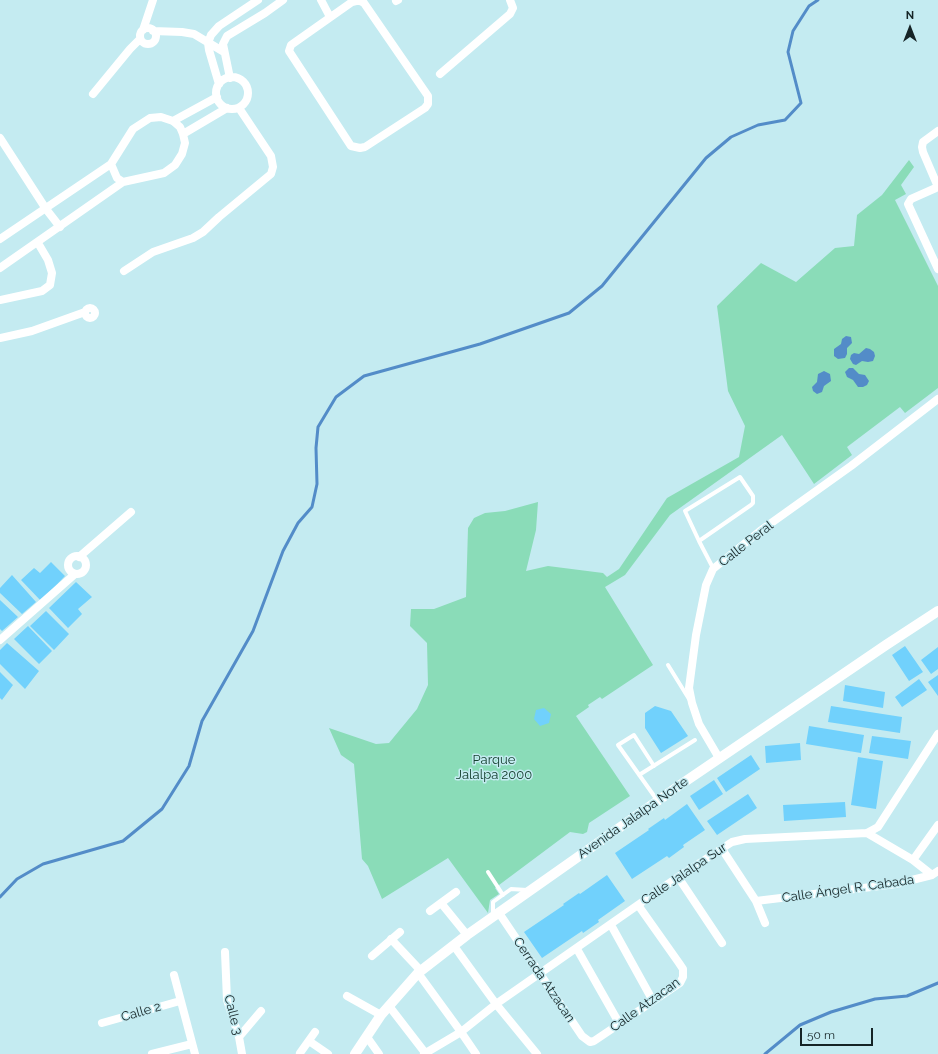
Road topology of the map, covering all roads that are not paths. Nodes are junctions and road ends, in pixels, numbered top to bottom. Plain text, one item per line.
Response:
1 (153, 0) edge
2 (258, 0) edge
3 (283, 0) edge
4 (321, 0) edge
5 (510, 0) edge
6 (330, 17) junction
7 (144, 30) junction
8 (153, 31) junction
9 (140, 39) junction
10 (208, 43) junction
11 (224, 52) junction
12 (440, 74) dead end
13 (230, 78) junction
14 (219, 84) junction
15 (93, 94) dead end
16 (217, 97) junction
17 (227, 108) junction
18 (239, 108) junction
19 (173, 121) junction
20 (938, 130) edge
21 (183, 134) junction
22 (0, 138) edge
23 (111, 164) junction
24 (123, 182) junction
25 (938, 187) edge
26 (46, 209) junction
27 (60, 227) junction
28 (0, 239) edge
29 (38, 243) junction
30 (0, 268) edge
31 (938, 269) edge
32 (124, 271) dead end
33 (0, 300) edge
34 (85, 312) dead end
35 (0, 338) edge
36 (938, 399) edge
37 (132, 512) dead end
38 (700, 541) junction
39 (80, 557) junction
40 (713, 569) junction
41 (75, 574) junction
42 (938, 611) edge
43 (0, 640) edge
44 (668, 665) dead end
45 (692, 703) junction
46 (938, 734) edge
47 (695, 740) dead end
48 (719, 758) junction
49 (654, 766) junction
50 (639, 775) junction
51 (657, 801) junction
52 (938, 825) edge
53 (867, 833) junction
54 (722, 849) junction
55 (913, 860) junction
56 (488, 872) dead end
57 (935, 873) edge
58 (678, 877) junction
59 (532, 890) junction
60 (456, 892) dead end
61 (503, 895) junction
62 (756, 901) junction
63 (441, 903) junction
64 (638, 905) junction
65 (430, 910) dead end
66 (496, 916) junction
67 (765, 923) dead end
68 (611, 925) junction
69 (400, 932) dead end
70 (467, 935) junction
71 (392, 939) junction
72 (722, 943) dead end
73 (454, 946) junction
74 (577, 949) junction
75 (225, 952) dead end
76 (372, 956) dead end
77 (420, 972) junction
78 (174, 974) dead end
79 (540, 974) junction
80 (347, 996) dead end
81 (180, 1000) junction
82 (653, 1001) junction
83 (496, 1004) junction
84 (389, 1006) junction
85 (261, 1011) dead end
86 (381, 1015) junction
87 (102, 1023) dead end
88 (619, 1024) junction
89 (315, 1032) dead end
90 (461, 1032) junction
91 (239, 1037) junction
92 (367, 1037) junction
93 (309, 1041) junction
94 (594, 1041) joint
95 (192, 1044) junction
96 (300, 1053) dead end
97 (152, 1054) edge
98 (195, 1054) edge
99 (242, 1054) edge
100 (328, 1054) edge
101 (355, 1054) edge
102 (379, 1054) edge
103 (425, 1054) edge
104 (476, 1054) edge
105 (538, 1054) edge

1 - 7 street
2 - 10 street
3 - 11 street
4 - 6 street
5 - 12 street
6 - 6 street
7 - 8 street
7 - 9 street
8 - 9 street
8 - 10 street
9 - 15 street
10 - 11 street
10 - 14 street
11 - 13 street
13 - 14 street
13 - 18 street
14 - 16 street
16 - 17 street
16 - 19 street
17 - 18 street
17 - 21 street
18 - 32 street
19 - 21 street
19 - 23 street
20 - 25 street
21 - 24 street
22 - 26 street
23 - 24 street
23 - 26 street
24 - 27 street
25 - 31 street
26 - 27 street
26 - 28 street
27 - 29 street
29 - 30 street
29 - 33 street
34 - 35 street
36 - 40 street, Calle Peral
37 - 39 street
38 - 38 lane
38 - 40 lane
39 - 41 street
39 - 41 street
40 - 45 street, Calle Peral
41 - 43 street
42 - 48 street, Avenida Jalalpa Norte
44 - 45 lane
45 - 48 street, Calle Peral
46 - 53 street
47 - 49 lane
48 - 51 street, Avenida Jalalpa Norte
49 - 50 lane
49 - 50 lane
50 - 51 lane
51 - 59 street, Avenida Jalalpa Norte
52 - 55 street
53 - 54 street, Calle Jalalpa Sur
53 - 55 street
54 - 58 street, Calle Jalalpa Sur
54 - 62 street
55 - 57 street
56 - 61 lane
57 - 62 street, Calle Ángel R. Cabada
58 - 64 street, Calle Jalalpa Sur
58 - 72 street
59 - 61 lane
59 - 66 street, Avenida Jalalpa Norte
60 - 63 street
61 - 66 lane
62 - 67 street
63 - 65 street
63 - 70 street
64 - 68 street, Calle Jalalpa Sur
64 - 82 street, Calle Atzacan
66 - 70 street, Avenida Jalalpa Norte
66 - 79 street, Cerrada Atzacan
68 - 74 street, Calle Jalalpa Sur
68 - 82 street
69 - 71 street
70 - 73 street, Avenida Jalalpa Norte
71 - 76 street
71 - 77 street
73 - 77 street, Avenida Jalalpa Norte
73 - 83 street
74 - 79 street, Calle Jalalpa Sur
74 - 88 street
75 - 91 street, Calle 3
77 - 84 street, Avenida Jalalpa Norte
77 - 90 street
78 - 81 street
79 - 83 street, Calle Jalalpa Sur
79 - 94 street, Cerrada Atzacan
80 - 86 street
81 - 87 street, Calle 2
81 - 95 street
82 - 88 street, Calle Atzacan
83 - 90 street, Calle Jalalpa Sur
83 - 105 street
84 - 86 street, Avenida Jalalpa Norte
84 - 103 street
85 - 91 street
86 - 92 street, Avenida Jalalpa Norte
88 - 94 street, Calle Atzacan
89 - 93 street
90 - 103 street, Calle Jalalpa Sur
90 - 104 street
91 - 99 street, Calle 3
92 - 101 street, Avenida Jalalpa Norte
92 - 102 street
93 - 96 street
93 - 100 street
95 - 97 street
95 - 98 street

